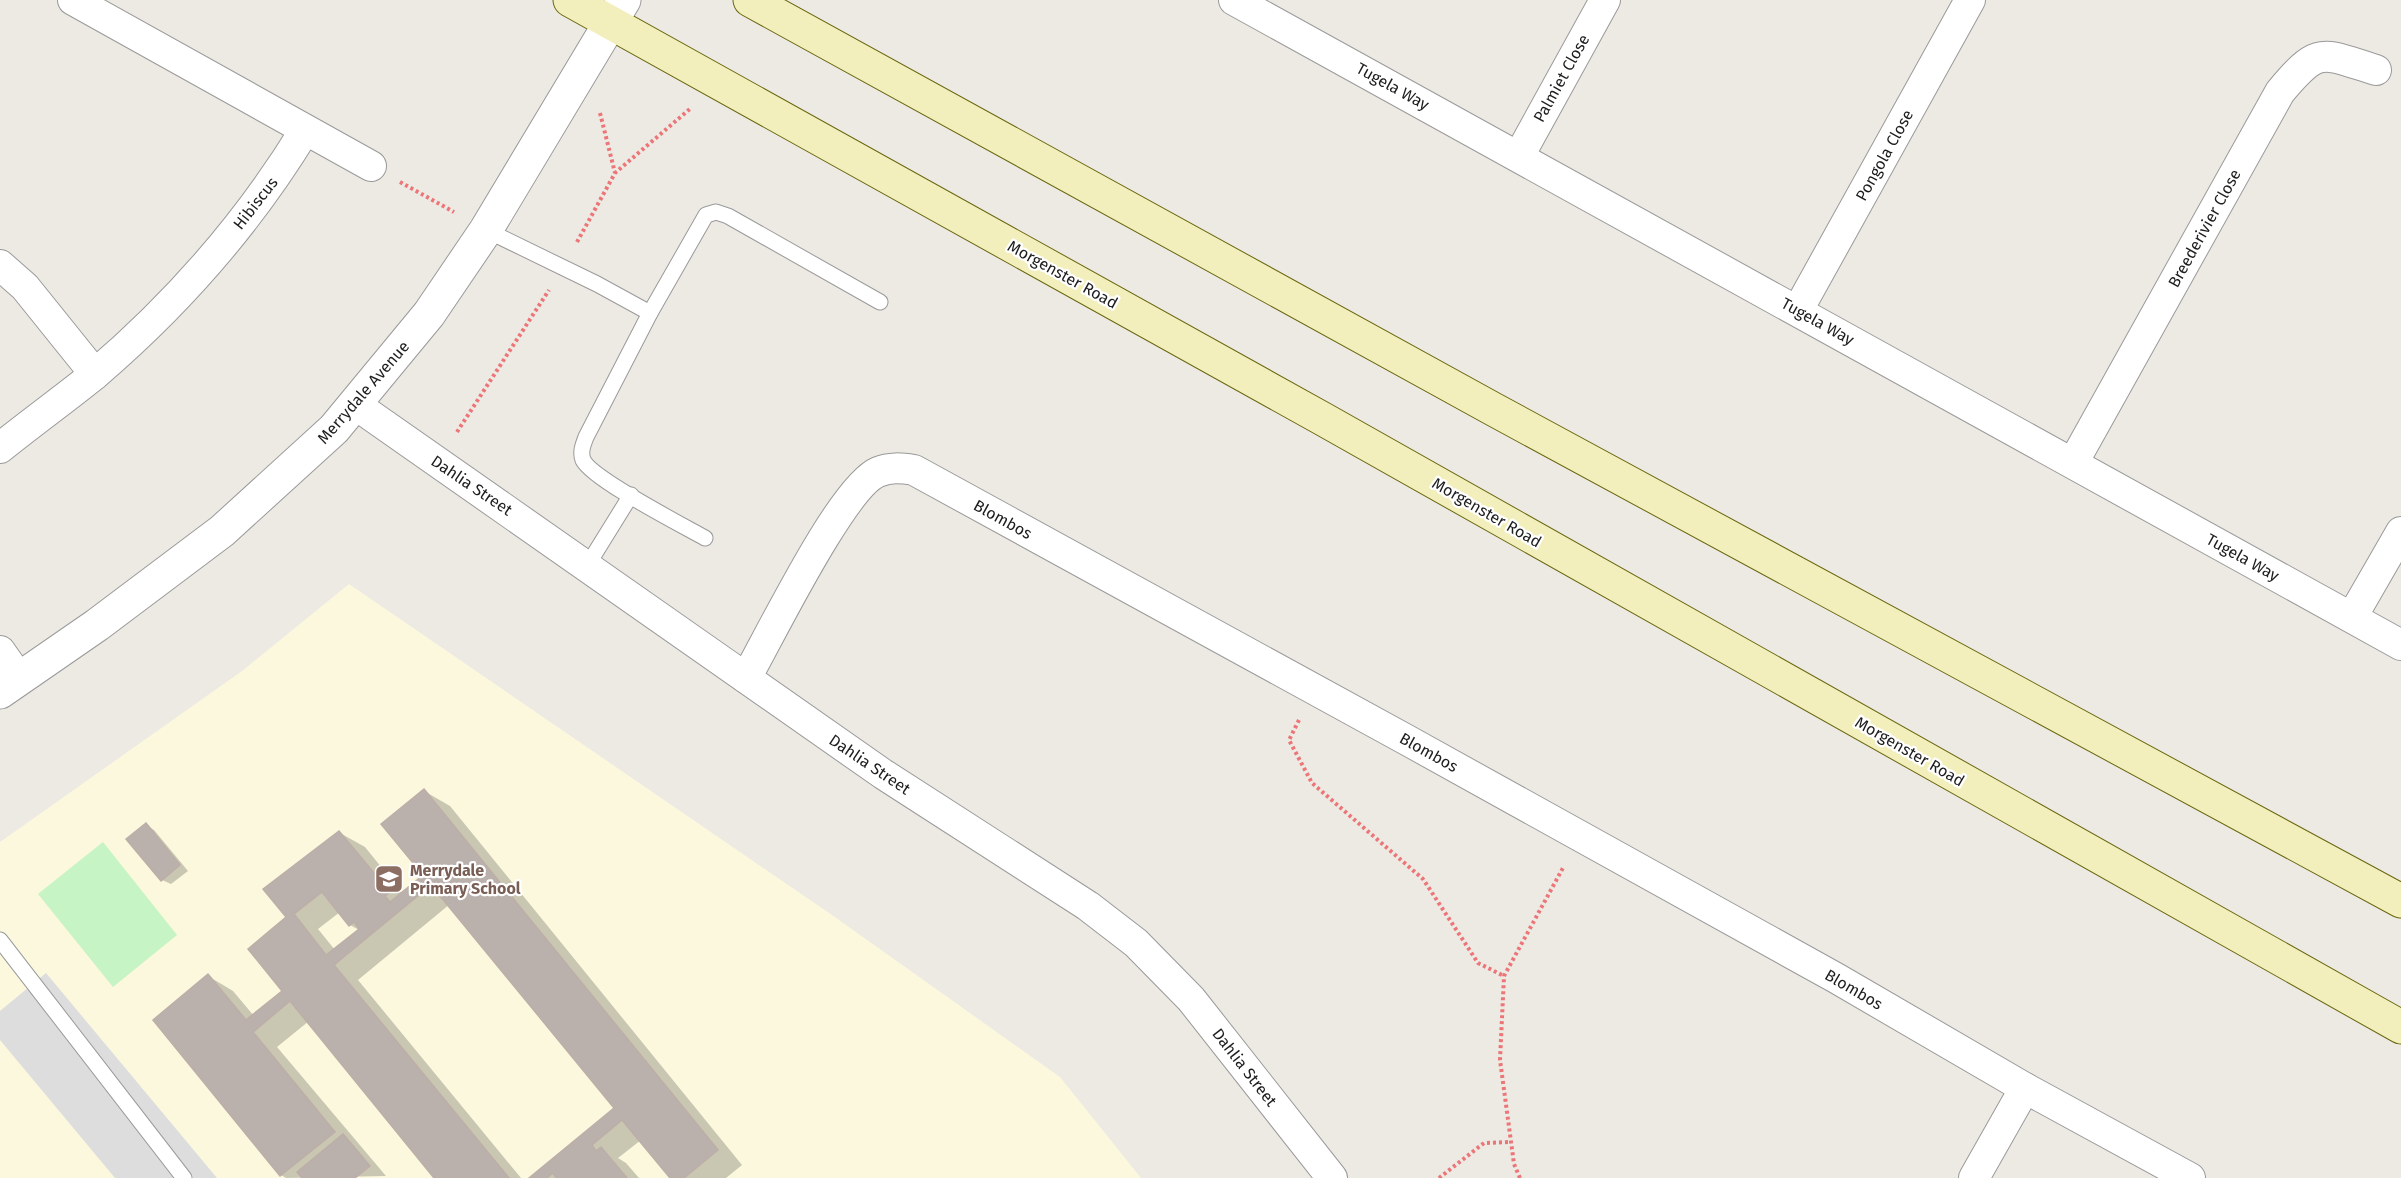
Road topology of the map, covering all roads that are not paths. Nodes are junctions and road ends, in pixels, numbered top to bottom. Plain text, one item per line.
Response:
1 (73, 0) edge
2 (570, 0) edge
3 (750, 0) edge
4 (1605, 0) edge
5 (1970, 0) edge
6 (1242, 2) edge
7 (618, 12) edge
8 (2376, 70) dead end
9 (305, 130) junction
10 (1519, 156) junction
11 (371, 166) road end
12 (486, 230) junction
13 (0, 265) edge
14 (880, 302) dead end
15 (1798, 310) junction
16 (650, 313) junction
17 (94, 374) junction
18 (356, 405) junction
19 (0, 448) edge
20 (2073, 463) junction
21 (631, 495) junction
22 (2401, 532) edge
23 (705, 538) dead end
24 (587, 566) junction
25 (2352, 617) junction
26 (2401, 645) edge
27 (0, 651) edge
28 (746, 678) junction
29 (10, 685) edge
30 (2401, 901) edge
31 (0, 940) edge
32 (2401, 1028) edge
33 (2025, 1088) junction
34 (184, 1178) edge
35 (1332, 1178) edge
36 (1974, 1178) edge
37 (2190, 1178) edge

1 - 9 street
2 - 7 main road, Morgenster Road
3 - 30 main road
4 - 10 street, Palmiet Close
5 - 15 street, Pongola Close
6 - 10 street, Tugela Way
7 - 12 street, Merrydale Avenue
7 - 32 main road, Morgenster Road
8 - 20 street, Breederivier Close
9 - 11 street
9 - 17 street, Hibiscus
10 - 15 street, Tugela Way
12 - 16 lane
12 - 18 street, Merrydale Avenue
13 - 17 street
14 - 16 lane
15 - 20 street, Tugela Way
16 - 21 lane
17 - 19 street, Hibiscus
18 - 24 street, Dahlia Street
18 - 29 street, Merrydale Avenue
20 - 25 street, Tugela Way
21 - 23 lane
21 - 24 lane
22 - 25 street
24 - 28 street, Dahlia Street
25 - 26 street, Tugela Way
27 - 29 street
28 - 33 street, Blombos
28 - 35 street, Dahlia Street
31 - 34 lane
33 - 36 street
33 - 37 street, Blombos

